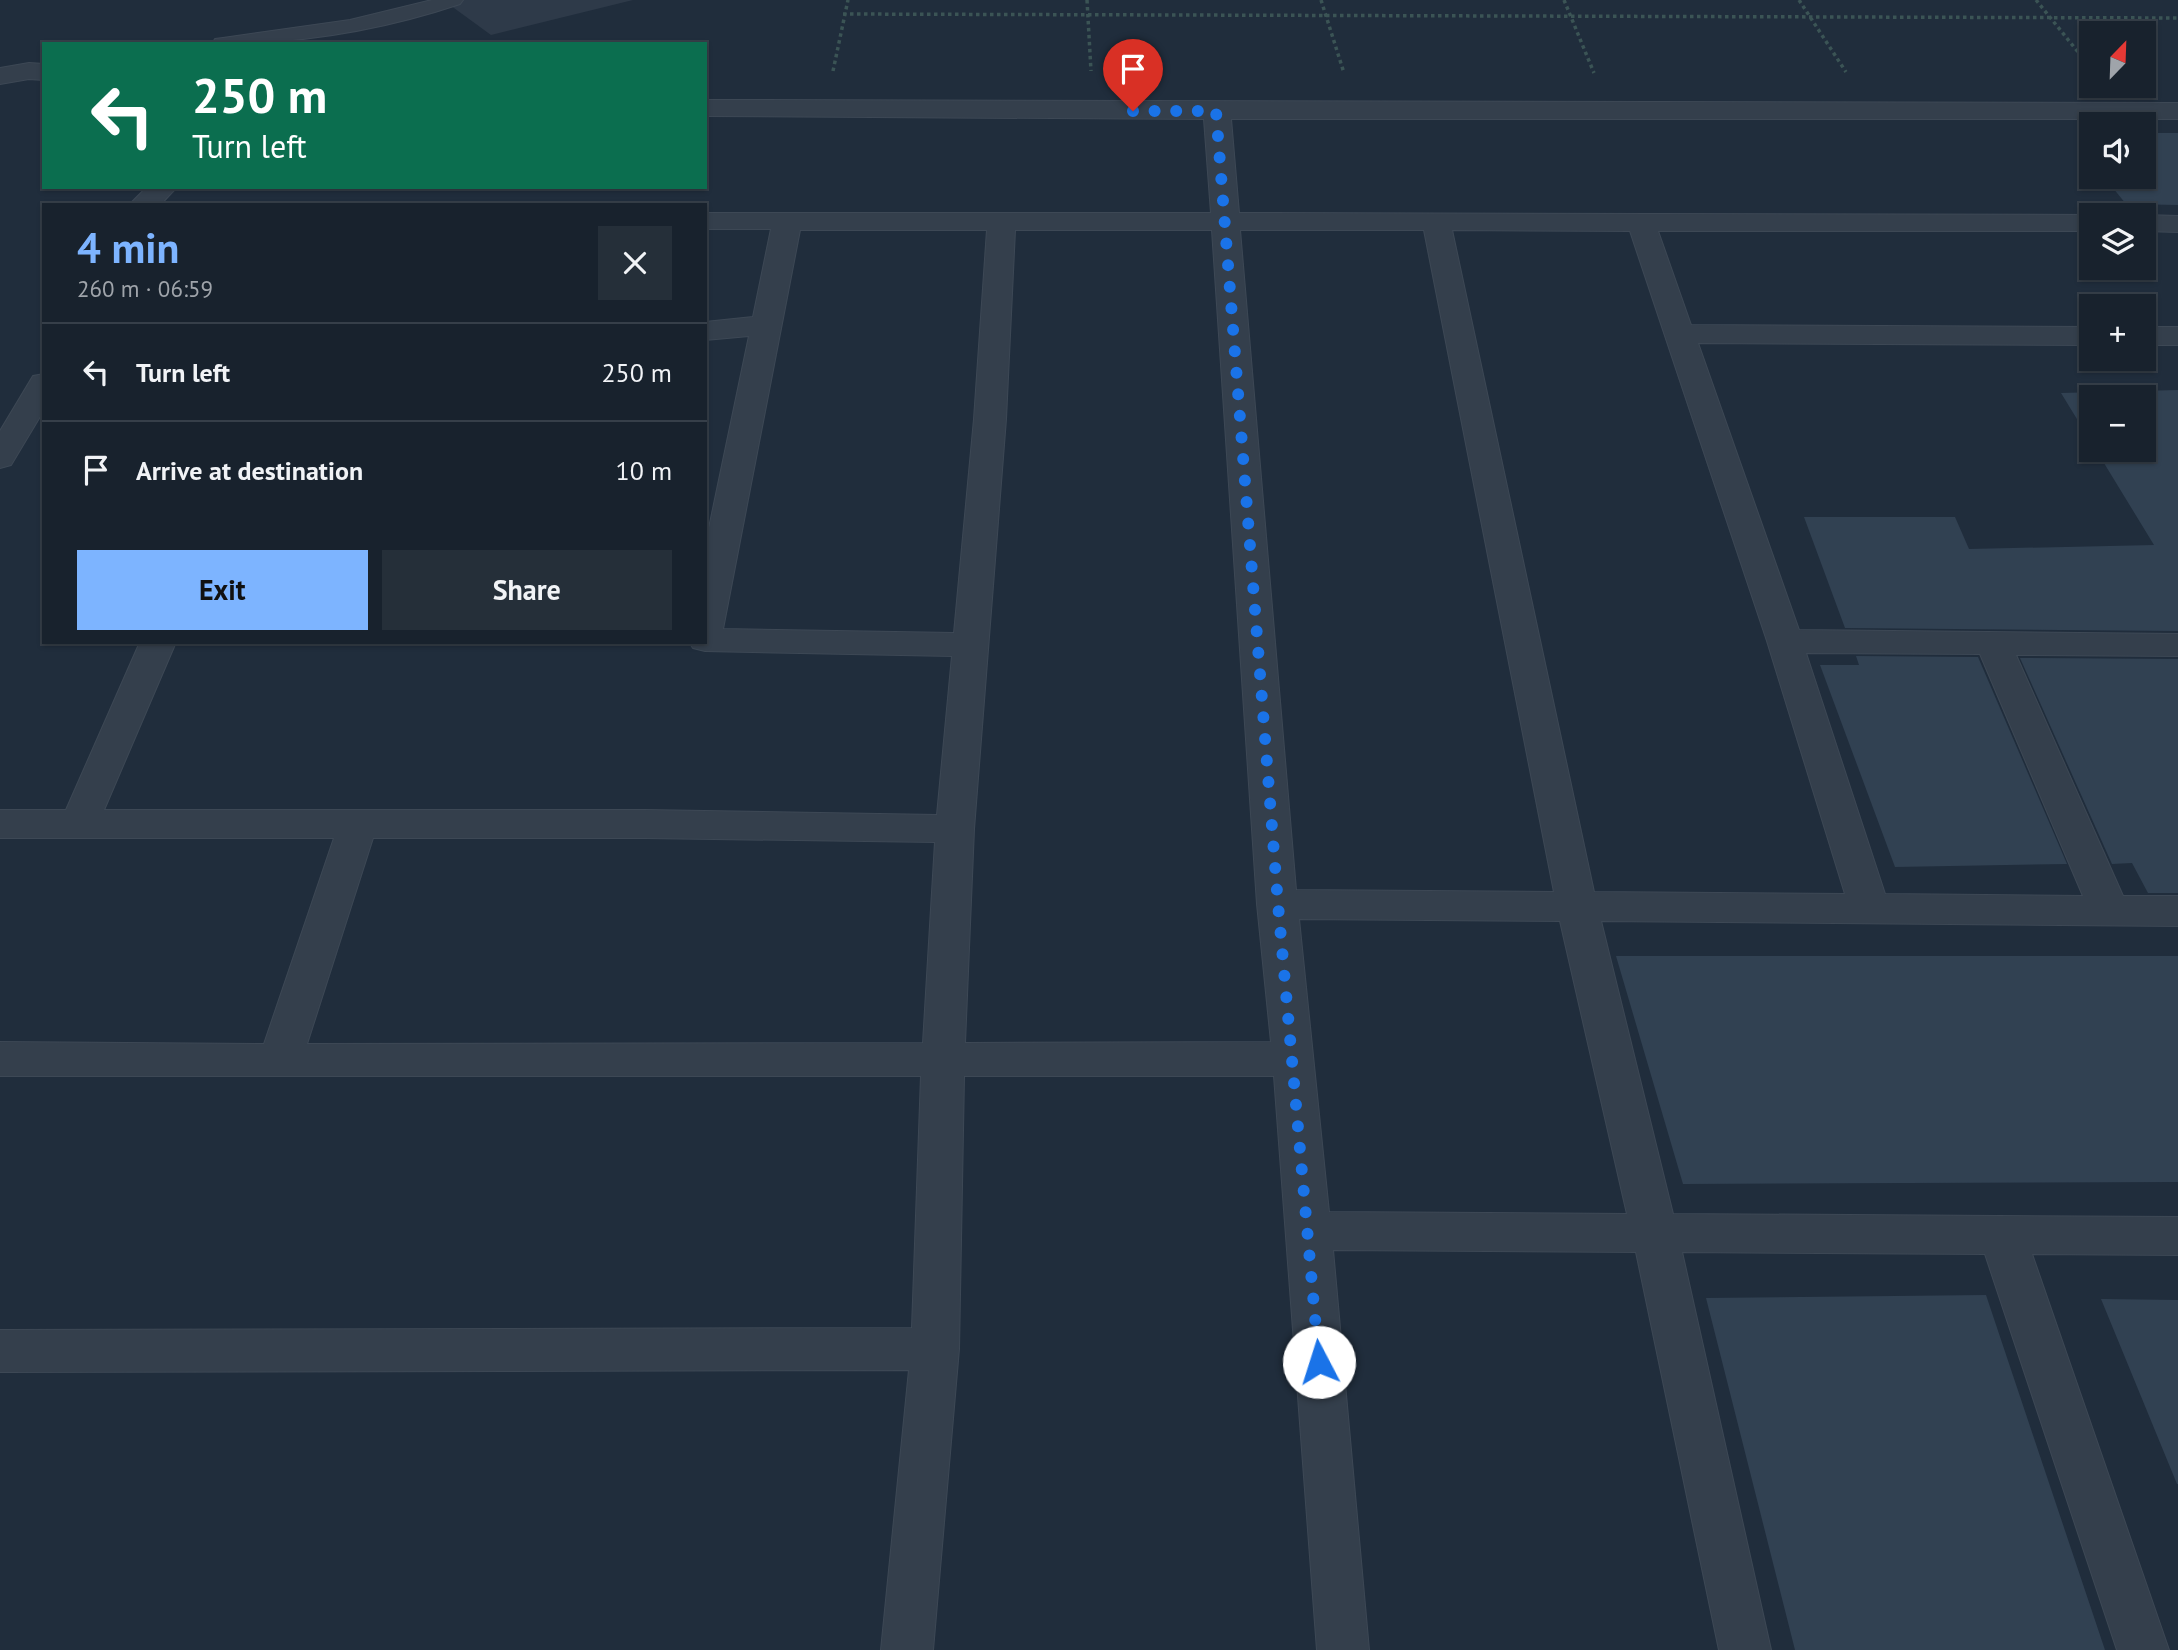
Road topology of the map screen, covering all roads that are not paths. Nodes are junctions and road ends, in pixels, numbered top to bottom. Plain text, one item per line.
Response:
1 (453, 0) edge
2 (237, 42) edge
3 (39, 71) edge
4 (0, 76) edge
5 (707, 108) edge
6 (1216, 111) junction
7 (2178, 111) edge
8 (161, 189) edge
9 (145, 203) edge
10 (1002, 220) junction
11 (707, 221) edge
12 (1227, 221) junction
13 (787, 222) junction
14 (1436, 222) junction
15 (1641, 222) junction
16 (2079, 223) edge
17 (2156, 223) edge
18 (2178, 223) edge
19 (766, 326) junction
20 (707, 331) edge
21 (1678, 334) junction
22 (2079, 336) edge
23 (2161, 336) edge
24 (2178, 363) edge
25 (42, 386) edge
26 (0, 458) edge
27 (707, 622) edge
28 (707, 640) edge
29 (1785, 641) junction
30 (1993, 643) junction
31 (157, 644) edge
32 (972, 645) junction
33 (2178, 645) edge
34 (358, 823) junction
35 (0, 824) edge
36 (79, 824) junction
37 (955, 829) junction
38 (1278, 904) junction
39 (1577, 906) junction
40 (1870, 910) junction
41 (2110, 911) junction
42 (2178, 911) edge
43 (0, 1059) edge
44 (1294, 1059) junction
45 (943, 1060) junction
46 (280, 1061) junction
47 (1308, 1231) junction
48 (1655, 1235) junction
49 (2002, 1235) junction
50 (2178, 1236) edge
51 (935, 1349) junction
52 (0, 1351) edge
53 (907, 1650) edge
54 (1343, 1650) edge
55 (1745, 1650) edge
56 (2143, 1650) edge

1 - 2 lane
3 - 4 street
5 - 6 street
6 - 7 street
6 - 12 street
8 - 9 street
10 - 12 street
10 - 13 street
10 - 32 street
11 - 13 street
12 - 14 street
12 - 38 street
13 - 19 street
14 - 15 street
14 - 39 street
15 - 16 street
15 - 21 street
17 - 18 street
19 - 20 street
19 - 27 street
21 - 22 street
21 - 29 street
23 - 24 street
25 - 26 street
28 - 32 street
29 - 30 street
29 - 40 street
30 - 33 street
30 - 41 street
31 - 36 street
32 - 37 street
34 - 36 street
34 - 37 street
34 - 46 street
35 - 36 street
37 - 45 street
38 - 39 street
38 - 44 street
39 - 40 street
39 - 48 street
40 - 41 street
41 - 42 street
43 - 46 street
44 - 45 street
44 - 47 street
45 - 46 street
45 - 51 street
47 - 48 street
47 - 54 street
48 - 49 street
48 - 55 street
49 - 50 street
49 - 56 street
51 - 52 street
51 - 53 street

